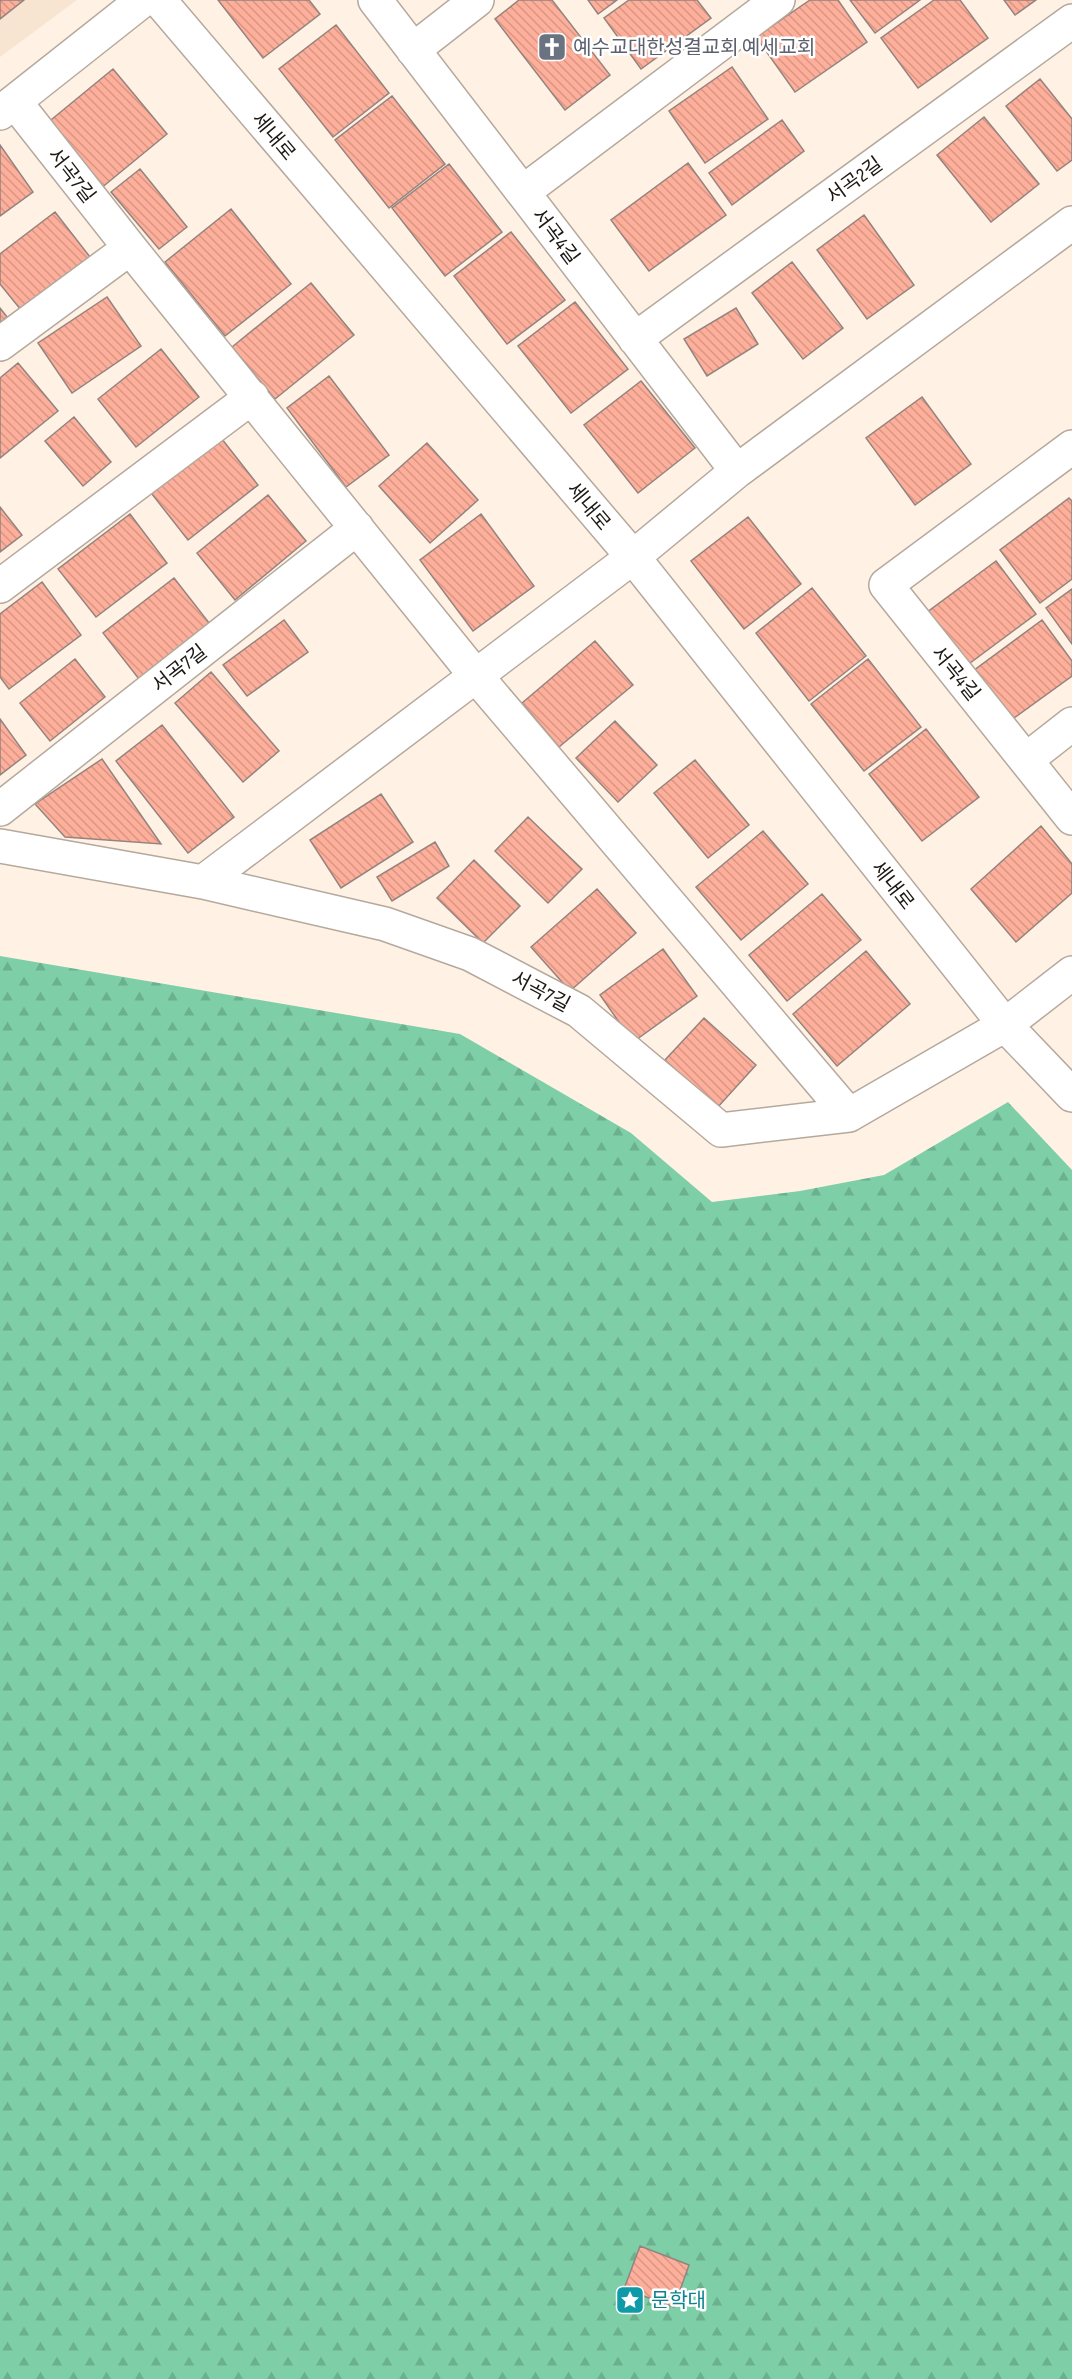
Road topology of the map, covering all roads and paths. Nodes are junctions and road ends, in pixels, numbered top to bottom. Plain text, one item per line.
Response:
1 (143, 0) edge
2 (159, 0) edge
3 (375, 0) edge
4 (477, 0) edge
5 (778, 0) edge
6 (1072, 21) edge
7 (413, 50) junction
8 (8, 108) edge
9 (523, 192) junction
10 (1072, 223) edge
11 (130, 248) junction
12 (635, 339) junction
13 (0, 344) edge
14 (252, 397) junction
15 (1072, 447) edge
16 (737, 471) junction
17 (357, 528) junction
18 (633, 557) junction
19 (0, 586) edge
20 (476, 676) junction
21 (1072, 724) edge
22 (1026, 760) junction
23 (0, 808) edge
24 (1072, 818) edge
25 (0, 846) edge
26 (203, 882) junction
27 (1072, 972) edge
28 (1005, 1025) junction
29 (1072, 1095) edge
30 (849, 1114) junction

1 - 8 street, 서곡7길
2 - 18 street, 세내로
3 - 7 street, 서곡4길
4 - 7 street
5 - 9 street
6 - 12 street, 서곡2길
7 - 9 street, 서곡4길
8 - 11 street, 서곡7길
9 - 12 street, 서곡4길
10 - 16 street
11 - 13 street
11 - 14 street, 서곡7길
12 - 16 street, 서곡4길
14 - 17 street, 서곡7길
14 - 19 street
15 - 22 street, 서곡4길
16 - 18 street
17 - 20 street, 서곡7길
17 - 23 street, 서곡7길
18 - 20 street
18 - 28 street, 세내로
20 - 26 street
20 - 30 street, 서곡7길
21 - 22 street
22 - 24 street, 서곡4길
25 - 26 street, 서곡7길
26 - 30 street, 서곡7길
27 - 28 street
28 - 29 street, 세내로
28 - 30 street, 서곡7길

